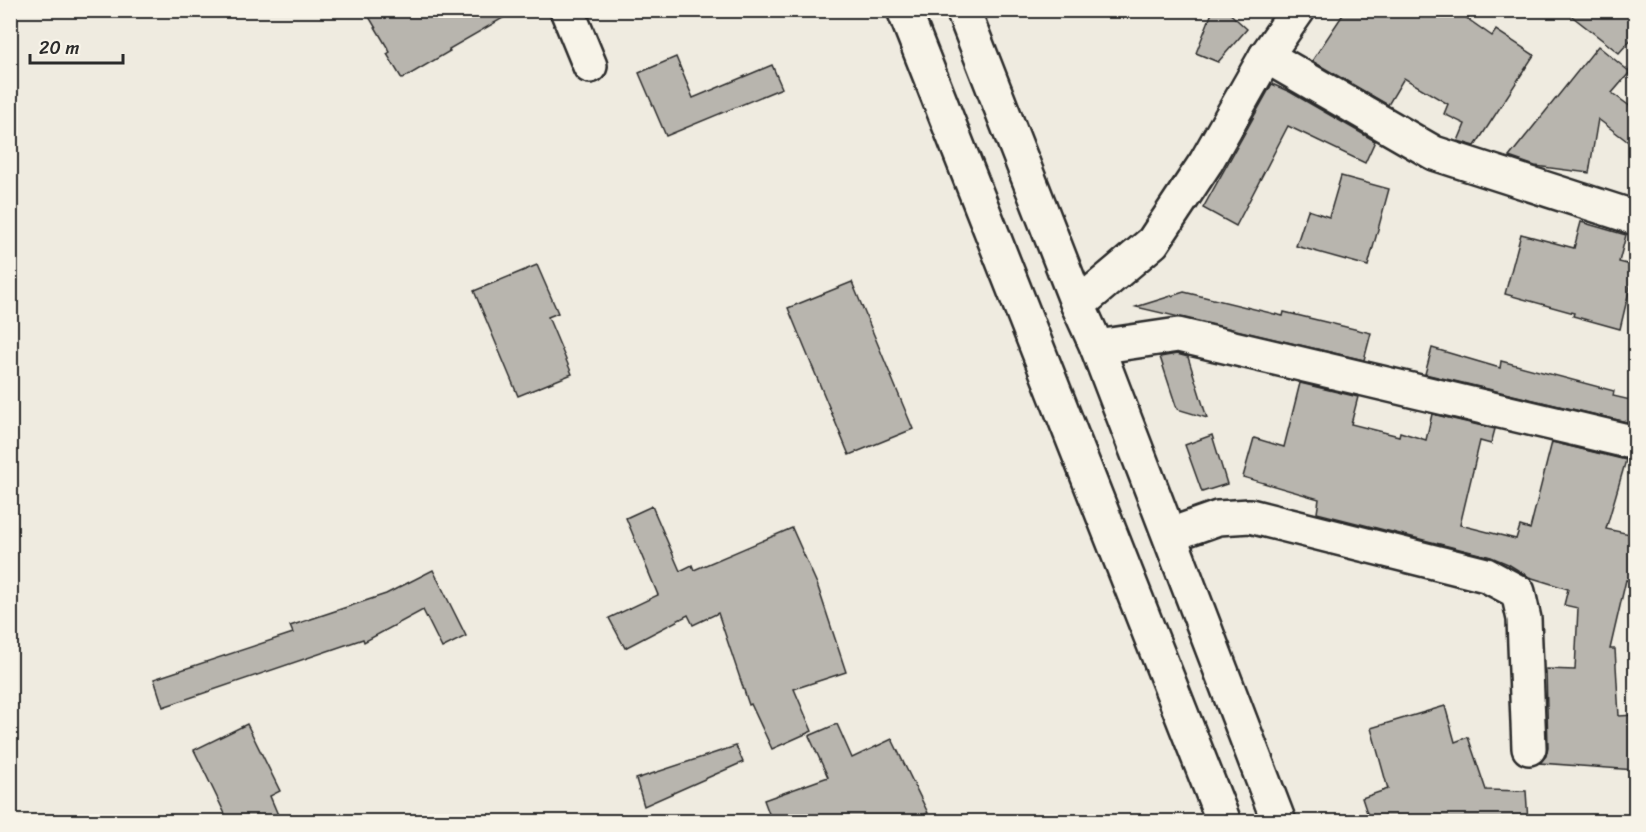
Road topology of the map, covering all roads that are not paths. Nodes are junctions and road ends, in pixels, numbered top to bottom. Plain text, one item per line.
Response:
1 (567, 10) edge
2 (904, 10) edge
3 (963, 10) edge
4 (1298, 10) edge
5 (1266, 56) junction
6 (590, 66) dead end
7 (1635, 219) edge
8 (1078, 305) junction
9 (1097, 347) junction
10 (1635, 443) edge
11 (1170, 535) junction
12 (1529, 748) dead end
13 (1224, 822) edge
14 (1278, 822) edge

1 - 6 street
2 - 13 street
3 - 8 street
4 - 5 street
5 - 7 street
5 - 8 street
8 - 9 street
9 - 10 street
9 - 11 street
11 - 12 street
11 - 14 street

